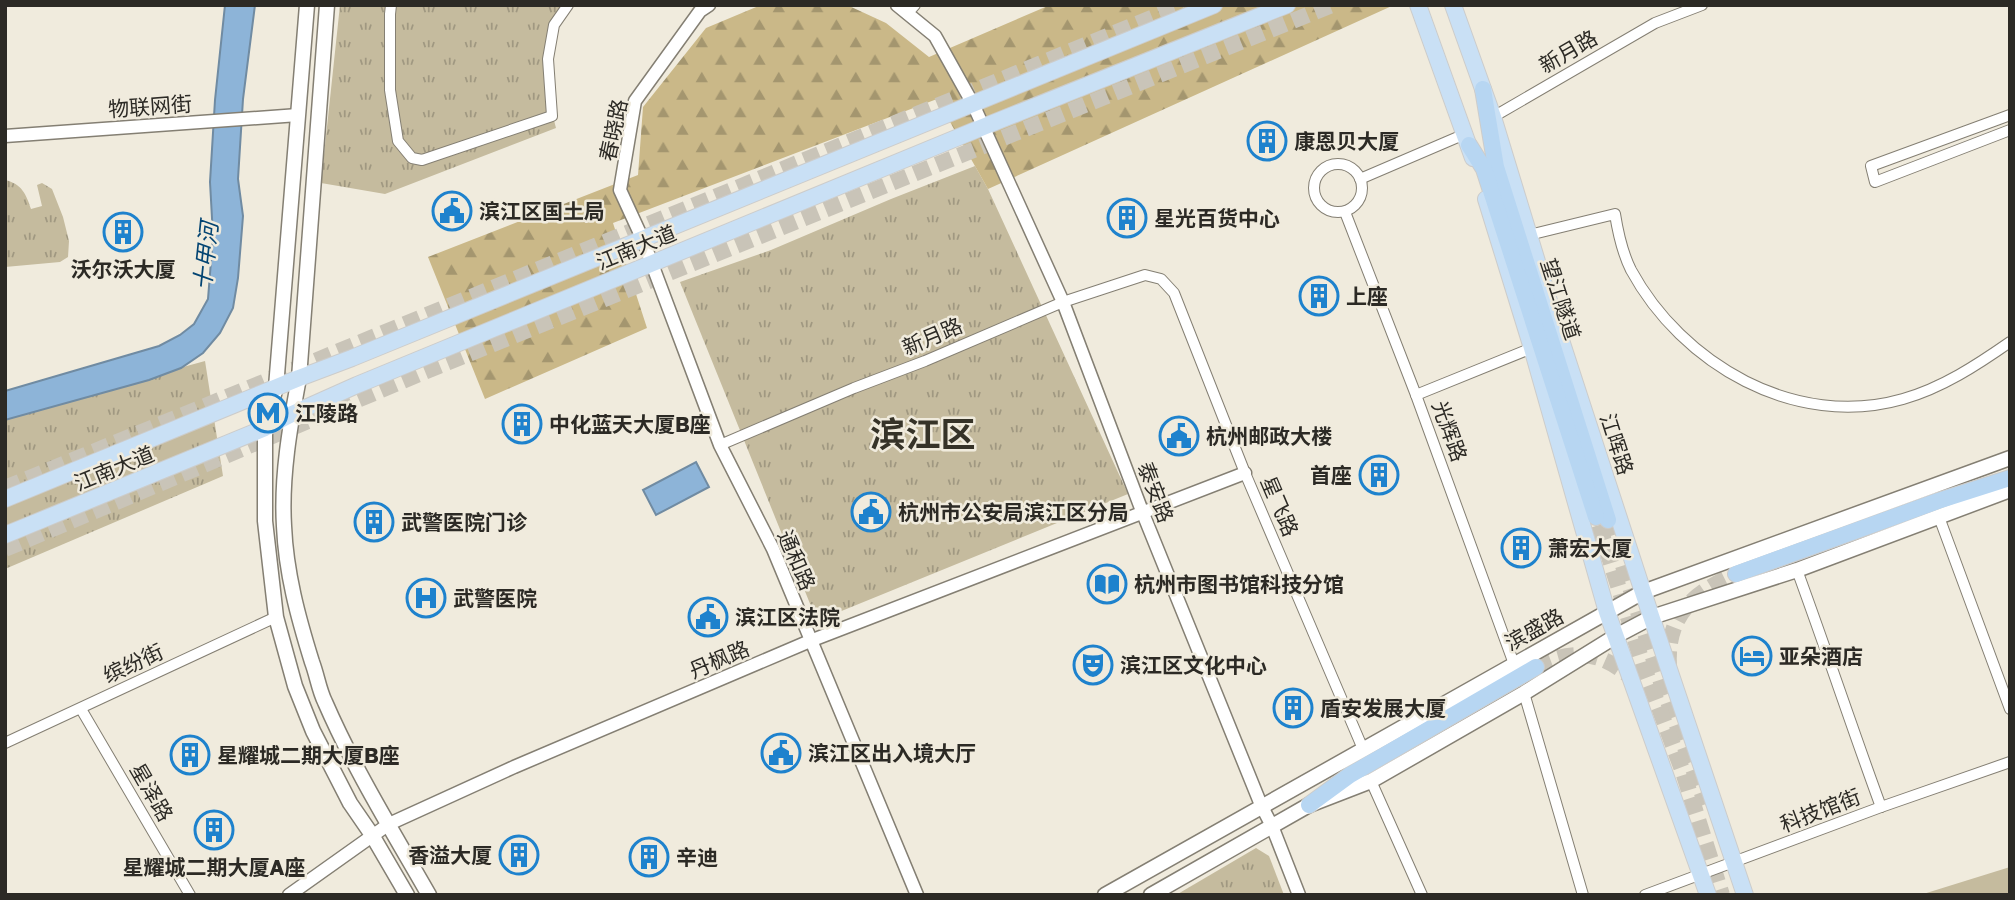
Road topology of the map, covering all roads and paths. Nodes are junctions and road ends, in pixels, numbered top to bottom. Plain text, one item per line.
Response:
1 (307, 5) edge
2 (327, 5) edge
3 (391, 5) edge
4 (568, 5) edge
5 (709, 5) edge
6 (1214, 5) edge
7 (1287, 5) edge
8 (1418, 5) edge
9 (1453, 5) edge
10 (1702, 5) edge
11 (906, 8) edge
12 (1483, 89) junction
13 (973, 104) junction
14 (298, 115) junction
15 (2010, 116) edge
16 (1493, 117) junction
17 (984, 127) junction
18 (2010, 130) edge
19 (5, 136) edge
20 (1467, 140) junction
21 (1360, 179) junction
22 (1345, 212) junction
23 (1529, 235) junction
24 (643, 240) junction
25 (651, 264) junction
26 (1161, 279) joint
27 (1063, 302) junction
28 (2010, 342) edge
29 (1532, 348) junction
30 (299, 377) junction
31 (276, 387) junction
32 (1416, 395) junction
33 (292, 414) junction
34 (265, 428) junction
35 (720, 445) junction
36 (2010, 458) edge
37 (1245, 473) junction
38 (2010, 478) edge
39 (2010, 490) edge
40 (5, 499) edge
41 (1142, 511) junction
42 (1939, 517) junction
43 (5, 536) edge
44 (1797, 570) junction
45 (1736, 574) tunnel mouth
46 (1643, 592) junction
47 (1607, 612) junction
48 (276, 617) junction
49 (1652, 617) junction
50 (1616, 636) junction
51 (810, 641) junction
52 (1514, 664) junction
53 (1536, 667) tunnel mouth
54 (1524, 693) junction
55 (81, 709) junction
56 (2010, 709) edge
57 (5, 743) edge
58 (1363, 749) junction
59 (2010, 762) edge
60 (1371, 781) junction
61 (1308, 805) junction
62 (1261, 806) junction
63 (1881, 807) junction
64 (389, 824) junction
65 (1272, 826) junction
66 (372, 835) junction
67 (1734, 863) junction
68 (1700, 874) junction
69 (190, 895) edge
70 (289, 895) edge
71 (407, 895) edge
72 (429, 895) edge
73 (917, 895) edge
74 (1105, 895) edge
75 (1151, 895) edge
76 (1299, 895) edge
77 (1422, 895) edge
78 (1583, 895) edge
79 (1645, 895) edge
80 (1708, 895) edge
81 (1745, 895) edge

1 - 14 main road
2 - 30 main road
3 - 4 street
5 - 24 street, 春晓路
6 - 13 main road, 江南大道
7 - 17 main road, 江南大道
8 - 20 main road
9 - 12 main road, 江晖路
10 - 16 street, 新月路
11 - 13 street
12 - 16 main road, 江晖路
12 - 20 highway, 望江隧道
13 - 17 street, 泰安路
13 - 24 main road, 江南大道
14 - 19 street, 物联网街
14 - 31 main road
15 - 18 street
16 - 23 main road, 江晖路
17 - 25 main road, 江南大道
17 - 27 street, 泰安路
20 - 21 street
20 - 29 main road
21 - 22 street
21 - 22 street
22 - 32 street, 光辉路
23 - 28 street
23 - 46 main road, 江晖路
24 - 25 street, 通和路
24 - 30 main road, 江南大道
25 - 33 main road, 江南大道
25 - 35 street, 通和路
26 - 27 street, 新月路
26 - 37 street, 星飞路
27 - 35 street, 新月路
27 - 41 street, 泰安路
29 - 32 street
29 - 47 main road
30 - 31 main road, 江南大道
30 - 33 main road
31 - 34 main road
31 - 40 main road, 江南大道
32 - 52 street, 光辉路
33 - 34 main road, 江南大道
33 - 64 main road
34 - 43 main road, 江南大道
34 - 48 main road
35 - 51 street, 通和路
36 - 46 main road, 滨盛路
37 - 41 street, 丹枫路
37 - 58 street, 星飞路
38 - 45 highway
39 - 42 main road
41 - 51 street, 丹枫路
41 - 62 street, 泰安路
42 - 44 main road
42 - 56 street
44 - 49 main road
44 - 63 street
46 - 47 main road, 滨盛路
46 - 49 main road, 江晖路
47 - 50 main road
47 - 52 main road, 滨盛路
48 - 55 street, 缤纷街
48 - 66 main road
49 - 50 main road
49 - 67 main road, 江晖路
50 - 54 main road
50 - 68 main road
51 - 64 street, 丹枫路
51 - 73 street, 通和路
52 - 58 main road, 滨盛路
53 - 61 highway
54 - 60 main road
54 - 78 street
55 - 57 street, 缤纷街
55 - 69 street, 星泽路
58 - 62 main road, 滨盛路
59 - 63 street, 科技馆街
60 - 61 main road
60 - 77 street
61 - 65 main road
62 - 65 street, 泰安路
62 - 74 main road, 滨盛路
63 - 67 street, 科技馆街
64 - 66 street, 丹枫路
64 - 72 main road
65 - 75 main road
65 - 76 street, 泰安路
66 - 70 street, 丹枫路
66 - 71 main road
67 - 68 street, 科技馆街
67 - 81 main road, 江晖路
68 - 79 street, 科技馆街
68 - 80 main road

